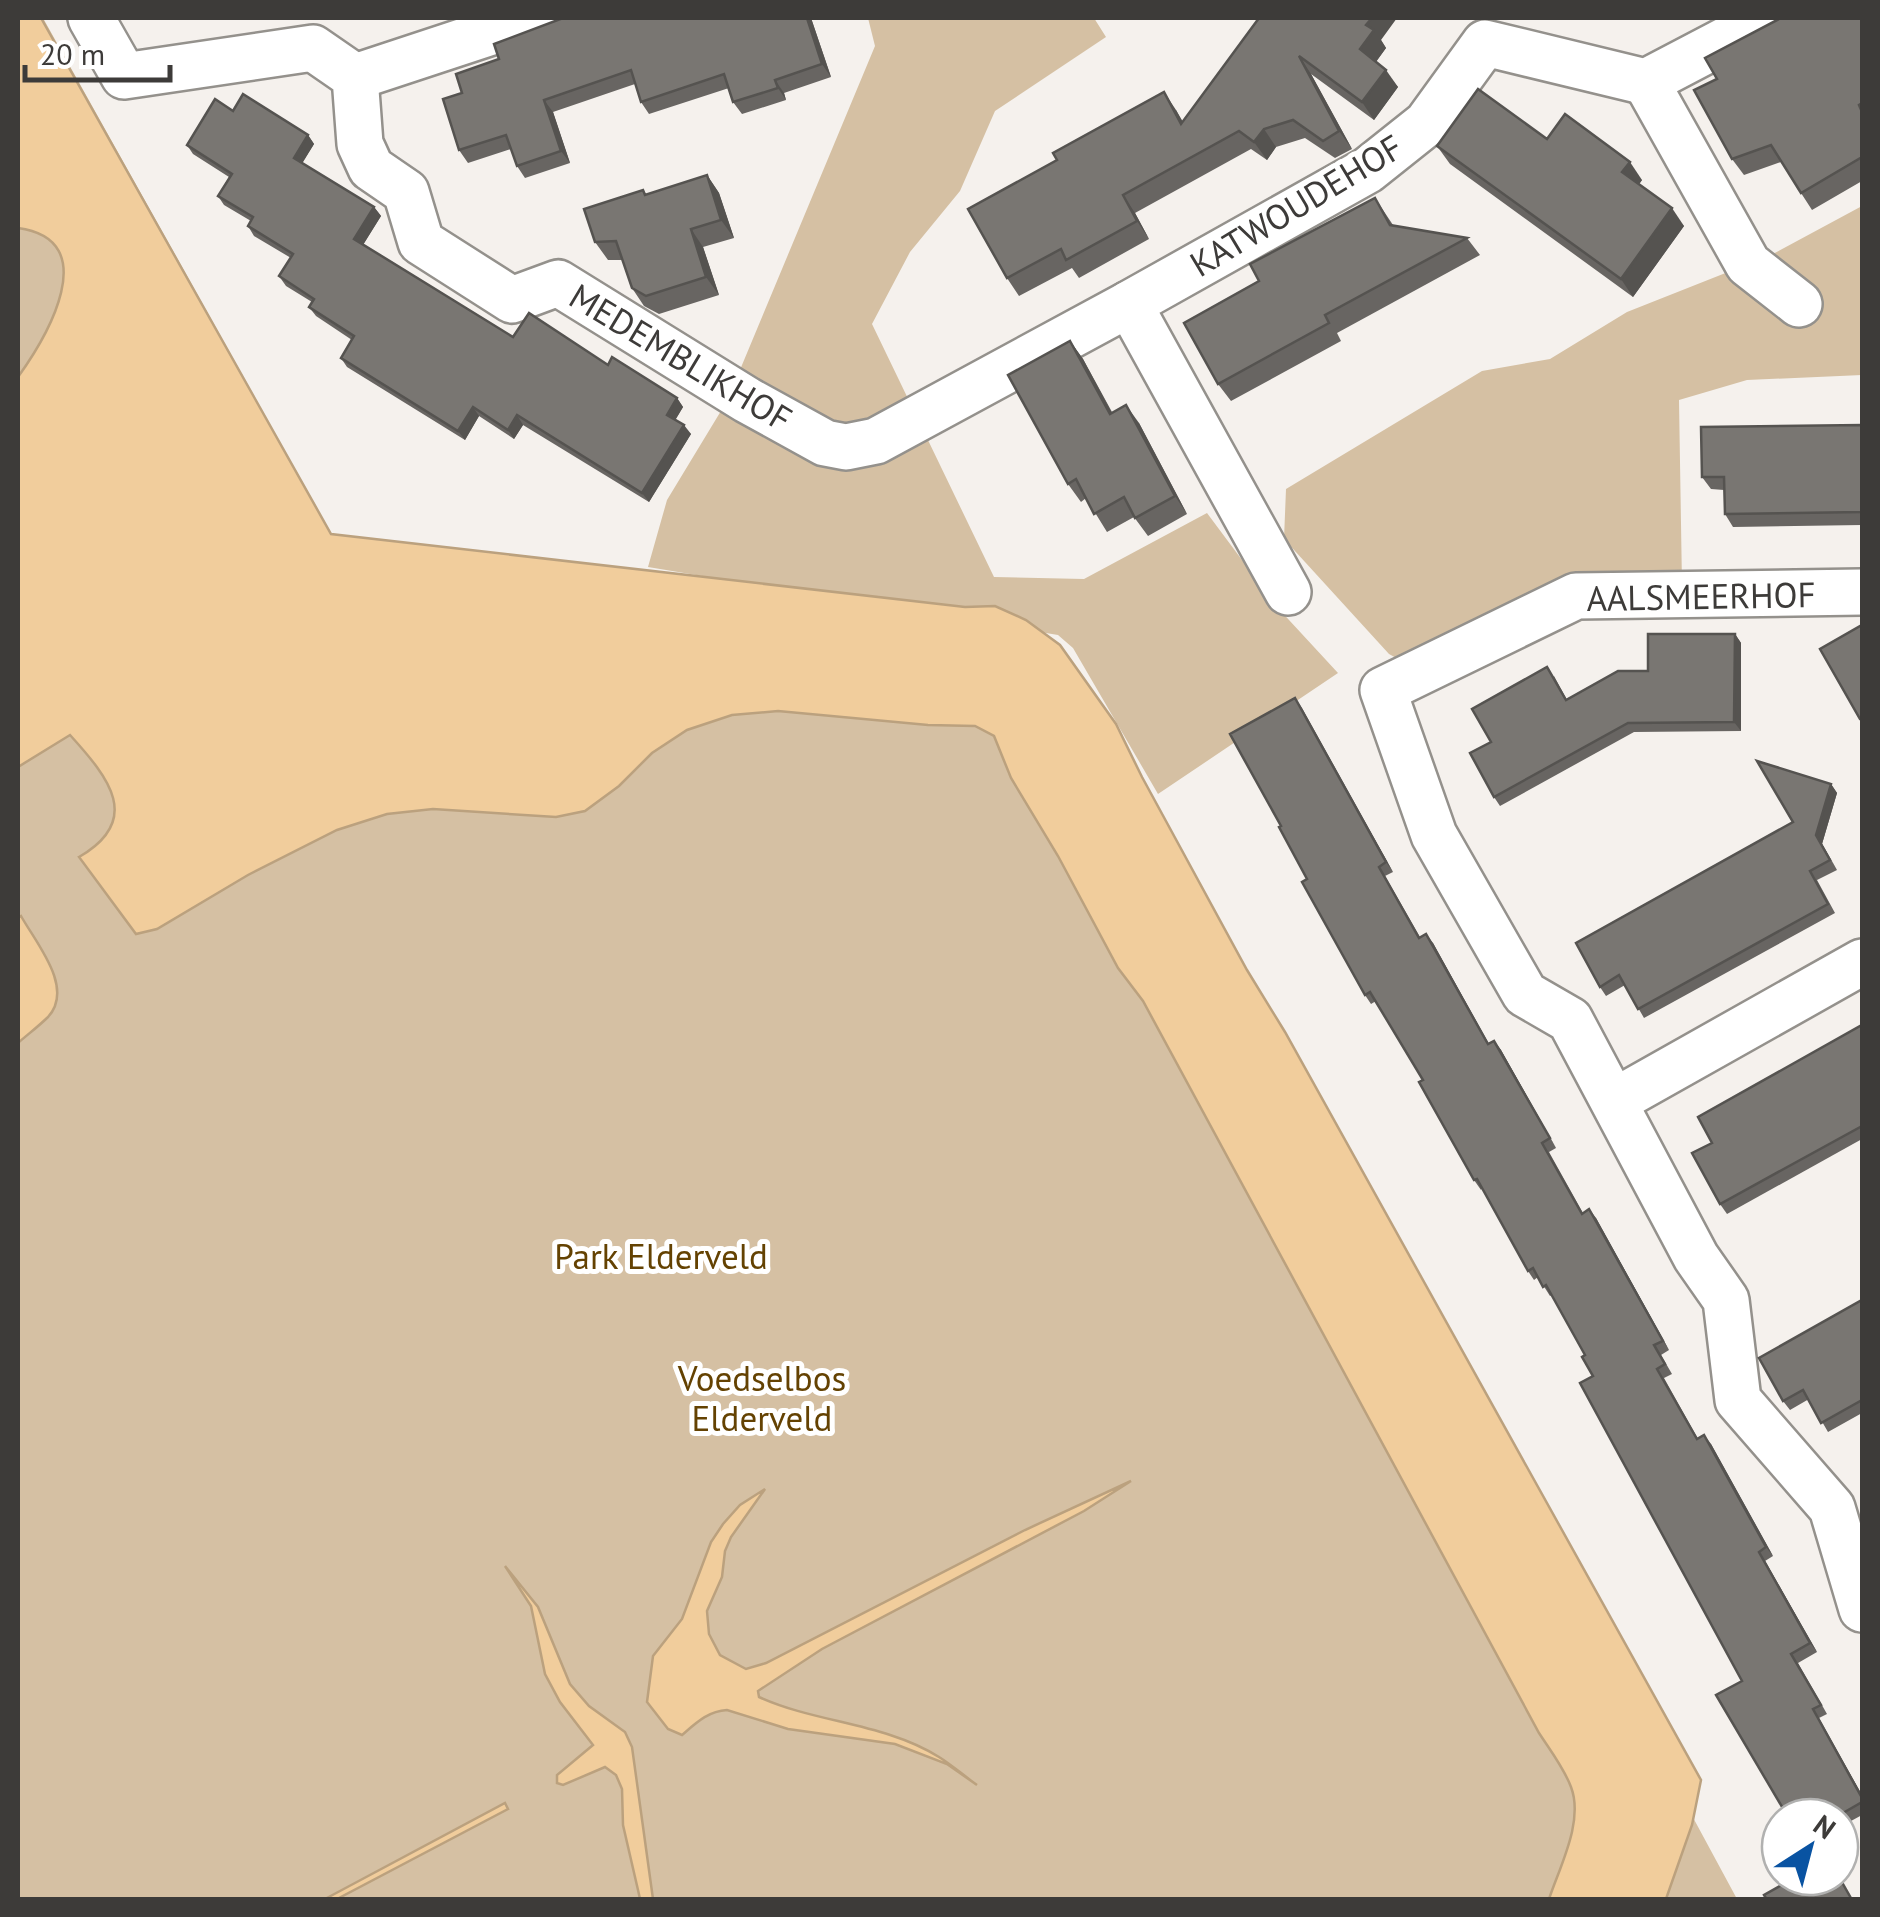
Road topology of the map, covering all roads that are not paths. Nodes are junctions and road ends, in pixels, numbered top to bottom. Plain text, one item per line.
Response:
1 (91, 18) edge
2 (534, 18) edge
3 (1768, 18) edge
4 (1479, 30) edge
5 (355, 77) junction
6 (1646, 82) junction
7 (1129, 304) junction
8 (1799, 304) dead end
9 (846, 446) joint
10 (1288, 592) dead end
11 (1862, 592) edge
12 (1862, 962) edge
13 (1615, 1101) junction
14 (1847, 1496) edge
15 (1862, 1608) edge

1 - 5 street
2 - 5 street
3 - 6 street
4 - 6 street, KATWOUDEHOF
4 - 7 street, KATWOUDEHOF
5 - 9 street, MEDEMBLIKHOF
6 - 8 street
7 - 9 street, KATWOUDEHOF
7 - 10 street
11 - 13 street, AALSMEERHOF
12 - 13 street
13 - 14 street, AALSMEERHOF
14 - 15 street, AALSMEERHOF

